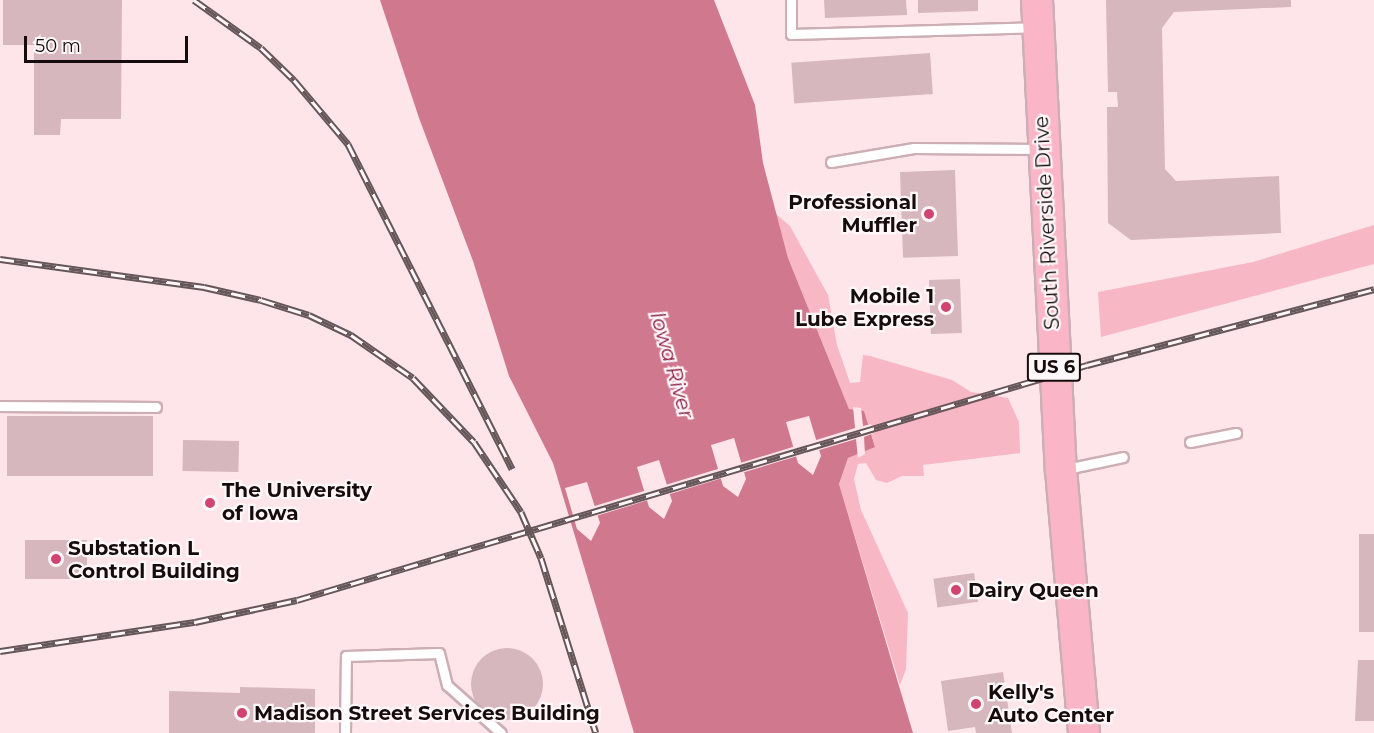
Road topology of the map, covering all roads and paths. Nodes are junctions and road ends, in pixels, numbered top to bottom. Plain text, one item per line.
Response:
1 (791, 0) edge
2 (1038, 14) edge
3 (1044, 149) junction
4 (831, 162) dead end
5 (0, 406) edge
6 (156, 408) dead end
7 (1236, 433) dead end
8 (1190, 442) dead end
9 (1123, 457) dead end
10 (1060, 470) junction
11 (345, 733) edge
12 (501, 733) edge
13 (1084, 733) edge

1 - 2 lane
2 - 3 main road, South Riverside Drive / US 6
3 - 4 lane
3 - 10 main road, South Riverside Drive / US 6
5 - 6 lane
7 - 8 lane
9 - 10 lane
10 - 13 main road, South Riverside Drive / US 6
11 - 12 lane

